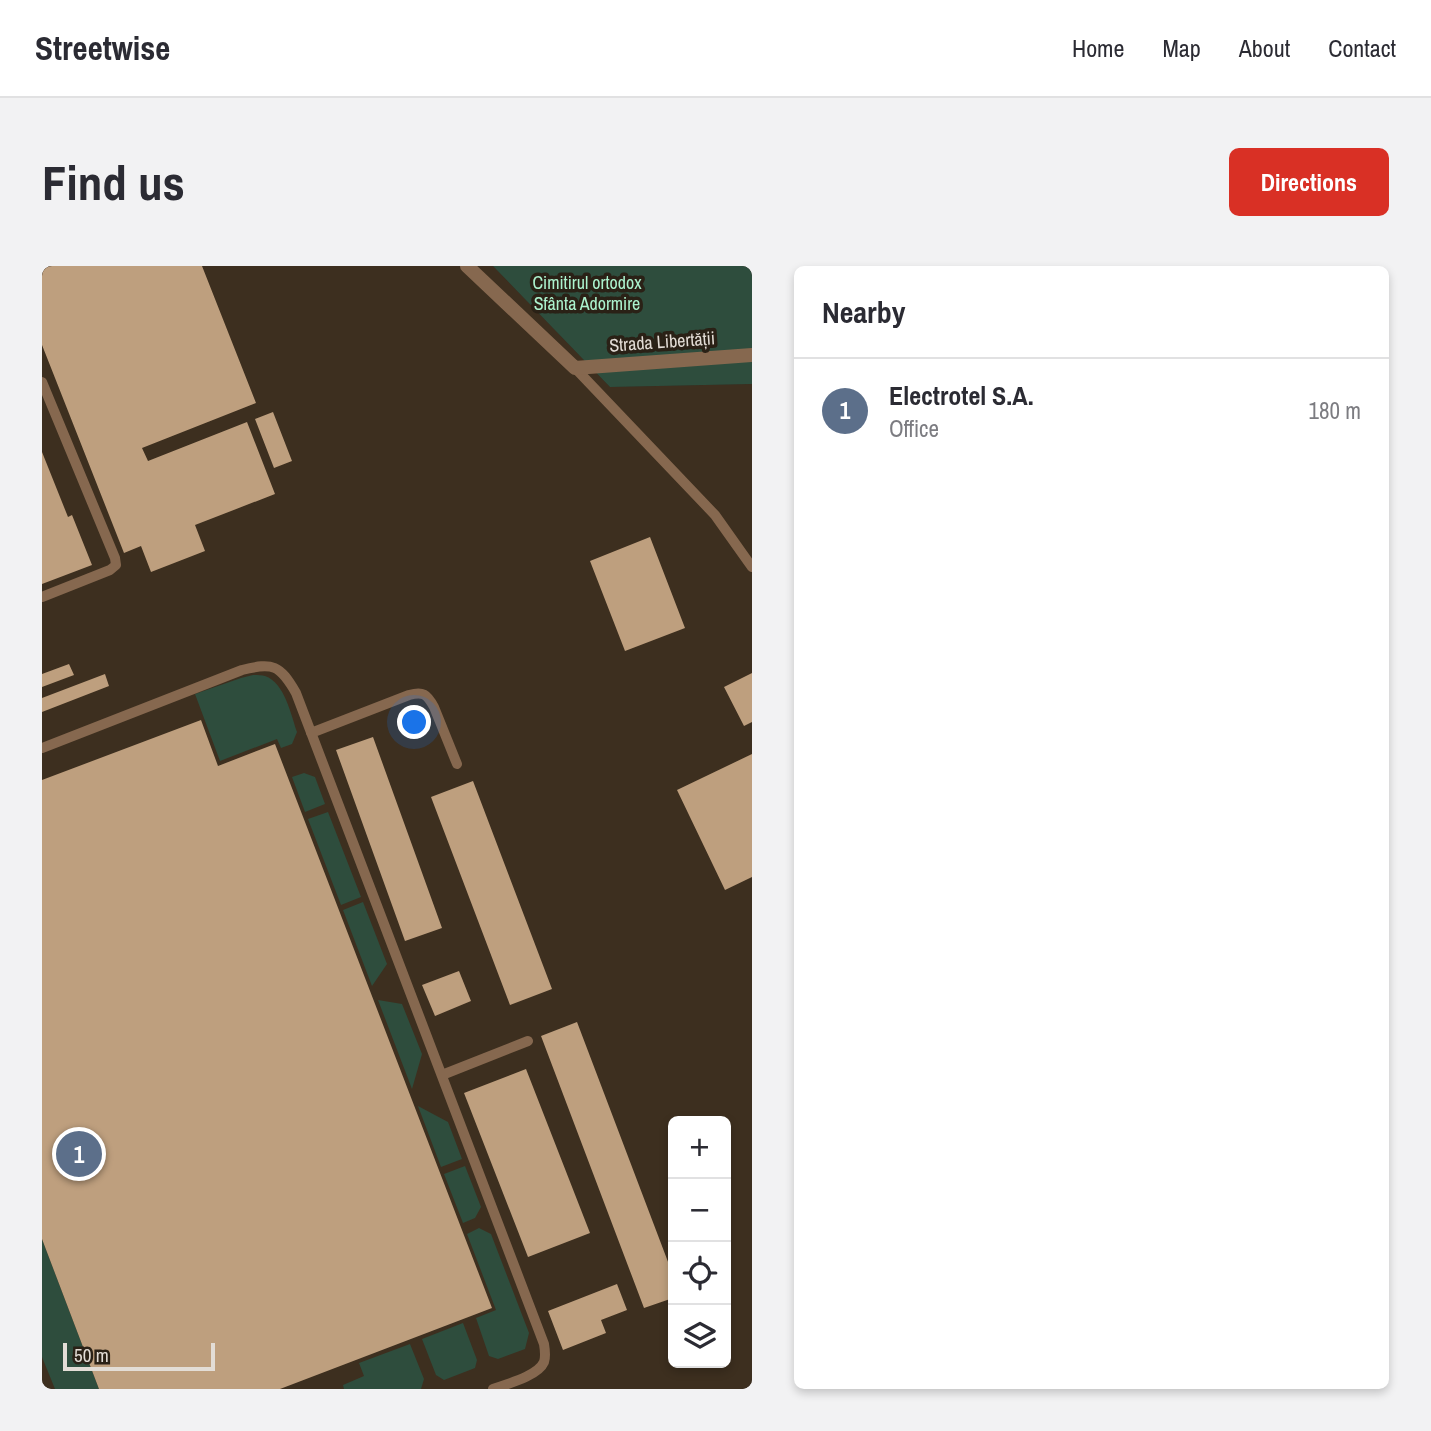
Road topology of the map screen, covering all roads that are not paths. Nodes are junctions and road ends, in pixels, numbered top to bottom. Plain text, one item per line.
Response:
1 (467, 266) edge
2 (752, 355) edge
3 (575, 368) junction
4 (42, 382) edge
5 (752, 566) edge
6 (42, 597) edge
7 (311, 733) junction
8 (42, 748) edge
9 (457, 764) dead end
10 (528, 1041) dead end
11 (442, 1075) junction
12 (493, 1389) edge

1 - 3 street
2 - 3 street, Strada Libertății
3 - 5 lane
4 - 6 lane
7 - 8 lane
7 - 9 lane
7 - 11 lane
10 - 11 lane
11 - 12 lane

